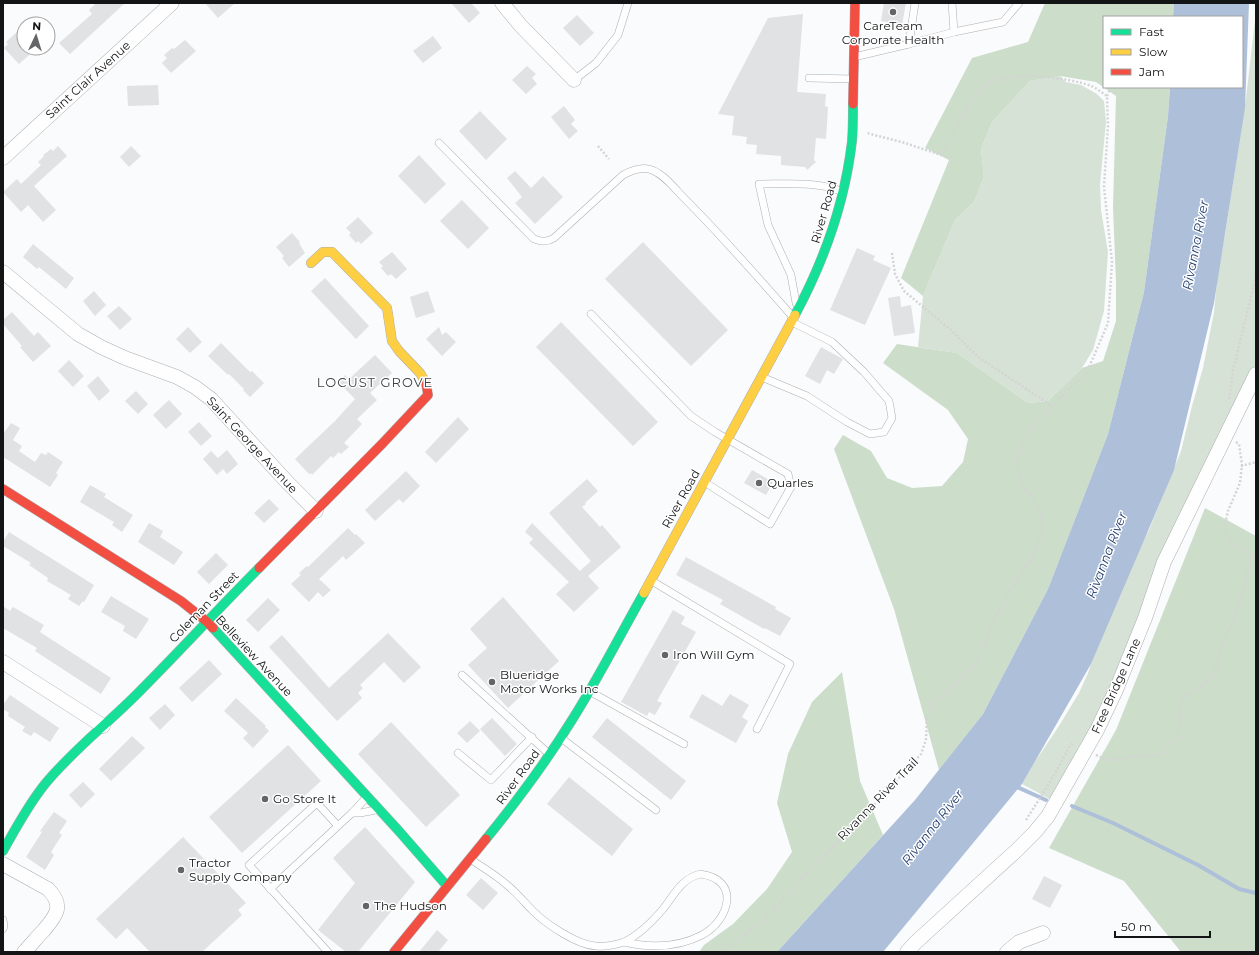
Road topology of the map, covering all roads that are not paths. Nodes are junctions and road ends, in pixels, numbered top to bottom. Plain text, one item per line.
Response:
1 (172, 3) edge
2 (502, 3) edge
3 (628, 3) edge
4 (855, 3) edge
5 (915, 3) edge
6 (952, 3) edge
7 (1019, 3) edge
8 (954, 32) junction
9 (909, 44) junction
10 (854, 57) junction
11 (809, 78) dead end
12 (853, 79) junction
13 (574, 80) joint
14 (439, 143) dead end
15 (3, 158) edge
16 (843, 192) junction
17 (311, 262) dead end
18 (3, 272) edge
19 (591, 314) dead end
20 (794, 317) junction
21 (1256, 374) edge
22 (762, 377) junction
23 (728, 440) junction
24 (705, 482) junction
25 (3, 489) edge
26 (316, 511) junction
27 (650, 581) junction
28 (206, 621) junction
29 (3, 662) edge
30 (462, 675) dead end
31 (590, 690) junction
32 (103, 726) junction
33 (757, 728) dead end
34 (532, 738) junction
35 (561, 738) junction
36 (684, 744) dead end
37 (458, 753) dead end
38 (550, 754) junction
39 (367, 796) junction
40 (380, 810) junction
41 (656, 810) dead end
42 (352, 813) junction
43 (338, 826) junction
44 (3, 851) edge
45 (470, 858) junction
46 (3, 864) edge
47 (447, 886) junction
48 (270, 889) junction
49 (3, 920) edge
50 (3, 929) edge
51 (1043, 933) dead end
52 (624, 942) junction
53 (24, 952) edge
54 (328, 952) edge
55 (394, 952) edge
56 (907, 952) edge
57 (1007, 952) edge

1 - 15 street, Saint Clair Avenue
2 - 13 street
3 - 13 lane
4 - 10 street, River Road
5 - 9 lane
6 - 8 lane
7 - 8 lane
8 - 9 lane
9 - 10 lane
10 - 12 street, River Road
11 - 12 lane
12 - 16 street, River Road
14 - 20 lane
16 - 20 street, River Road
16 - 20 lane
17 - 26 street, Coleman Street
18 - 26 street, Saint George Avenue
19 - 23 lane
20 - 22 street, River Road
20 - 22 lane
21 - 56 street, Free Bridge Lane
22 - 23 street, River Road
23 - 24 street, River Road
23 - 24 lane
24 - 27 street, River Road
25 - 28 street, Belleview Avenue
26 - 28 street, Coleman Street
27 - 31 street, River Road
27 - 33 lane
28 - 32 street, Coleman Street
28 - 39 street, Belleview Avenue
29 - 32 street
30 - 34 lane
31 - 35 street, River Road
31 - 36 lane
32 - 44 street, Coleman Street
34 - 37 lane
34 - 38 lane
35 - 38 street, River Road
35 - 41 lane
38 - 45 street, River Road
39 - 40 street, Belleview Avenue
39 - 42 lane
40 - 42 lane
40 - 47 street, Belleview Avenue
42 - 43 lane
43 - 48 lane
43 - 48 lane
45 - 47 street, River Road
45 - 52 lane
46 - 53 street
47 - 55 street, River Road
48 - 54 lane
49 - 50 lane
51 - 57 street
52 - 52 lane

